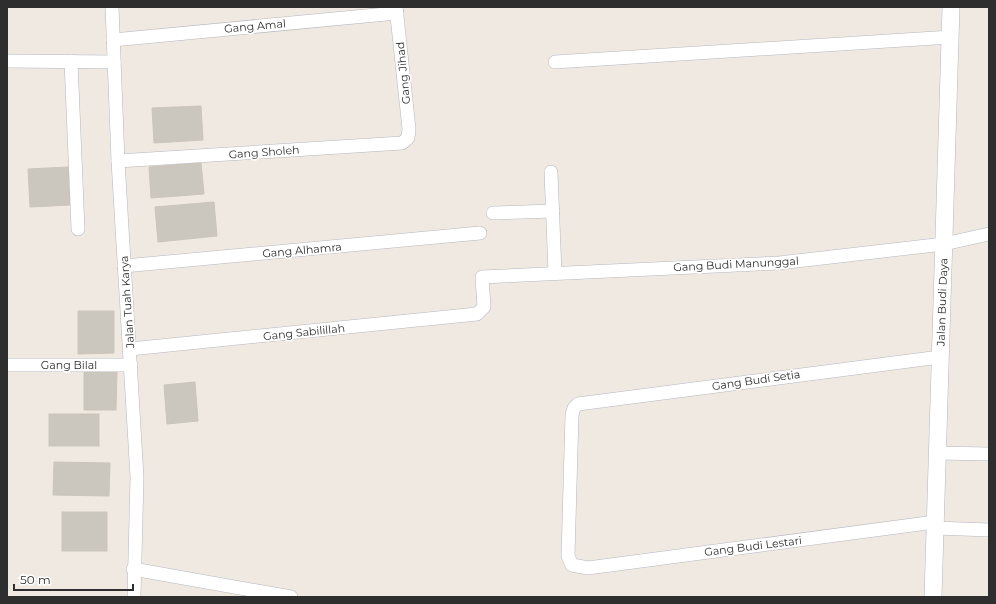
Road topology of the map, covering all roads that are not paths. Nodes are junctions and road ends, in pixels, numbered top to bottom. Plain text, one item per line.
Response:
1 (112, 7) edge
2 (951, 7) edge
3 (397, 10) edge
4 (951, 37) junction
5 (113, 40) junction
6 (7, 61) edge
7 (71, 61) junction
8 (114, 62) junction
9 (556, 62) dead end
10 (408, 138) joint
11 (118, 162) junction
12 (551, 172) dead end
13 (553, 211) junction
14 (493, 213) dead end
15 (78, 229) dead end
16 (480, 233) dead end
17 (989, 234) edge
18 (944, 244) junction
19 (124, 266) junction
20 (555, 274) junction
21 (477, 314) joint
22 (130, 349) junction
23 (940, 357) junction
24 (7, 365) edge
25 (131, 365) junction
26 (937, 453) junction
27 (989, 454) edge
28 (935, 525) junction
29 (989, 530) edge
30 (572, 565) joint
31 (133, 569) junction
32 (134, 597) edge
33 (291, 597) edge
34 (933, 597) edge

1 - 5 street, Jalan Tuah Karya
2 - 4 street, Jalan Budi Daya
3 - 5 street, Gang Amal
3 - 10 street, Gang Jihad
4 - 9 street
4 - 18 street, Jalan Budi Daya
5 - 8 street, Jalan Tuah Karya
6 - 7 street
7 - 8 street
7 - 15 street
8 - 11 street, Jalan Tuah Karya
10 - 11 street, Gang Sholeh
11 - 19 street, Jalan Tuah Karya
12 - 13 street
13 - 14 street
13 - 20 street
16 - 19 street, Gang Alhamra
17 - 18 street, Gang Budi Manunggal
18 - 20 street, Gang Budi Manunggal
18 - 23 street, Jalan Budi Daya
19 - 22 street, Jalan Tuah Karya
20 - 21 street, Gang Budi Manunggal
21 - 22 street, Gang Sabilillah
22 - 25 street, Jalan Tuah Karya
23 - 26 street, Jalan Budi Daya
23 - 30 street, Gang Budi Setia
24 - 25 street, Gang Bilal
25 - 31 street, Jalan Tuah Karya
26 - 27 street
26 - 28 street, Jalan Budi Daya
28 - 29 street, Gang Budi Lestari
28 - 30 street, Gang Budi Lestari
28 - 34 street, Jalan Budi Daya
31 - 32 street, Jalan Tuah Karya
31 - 33 street

